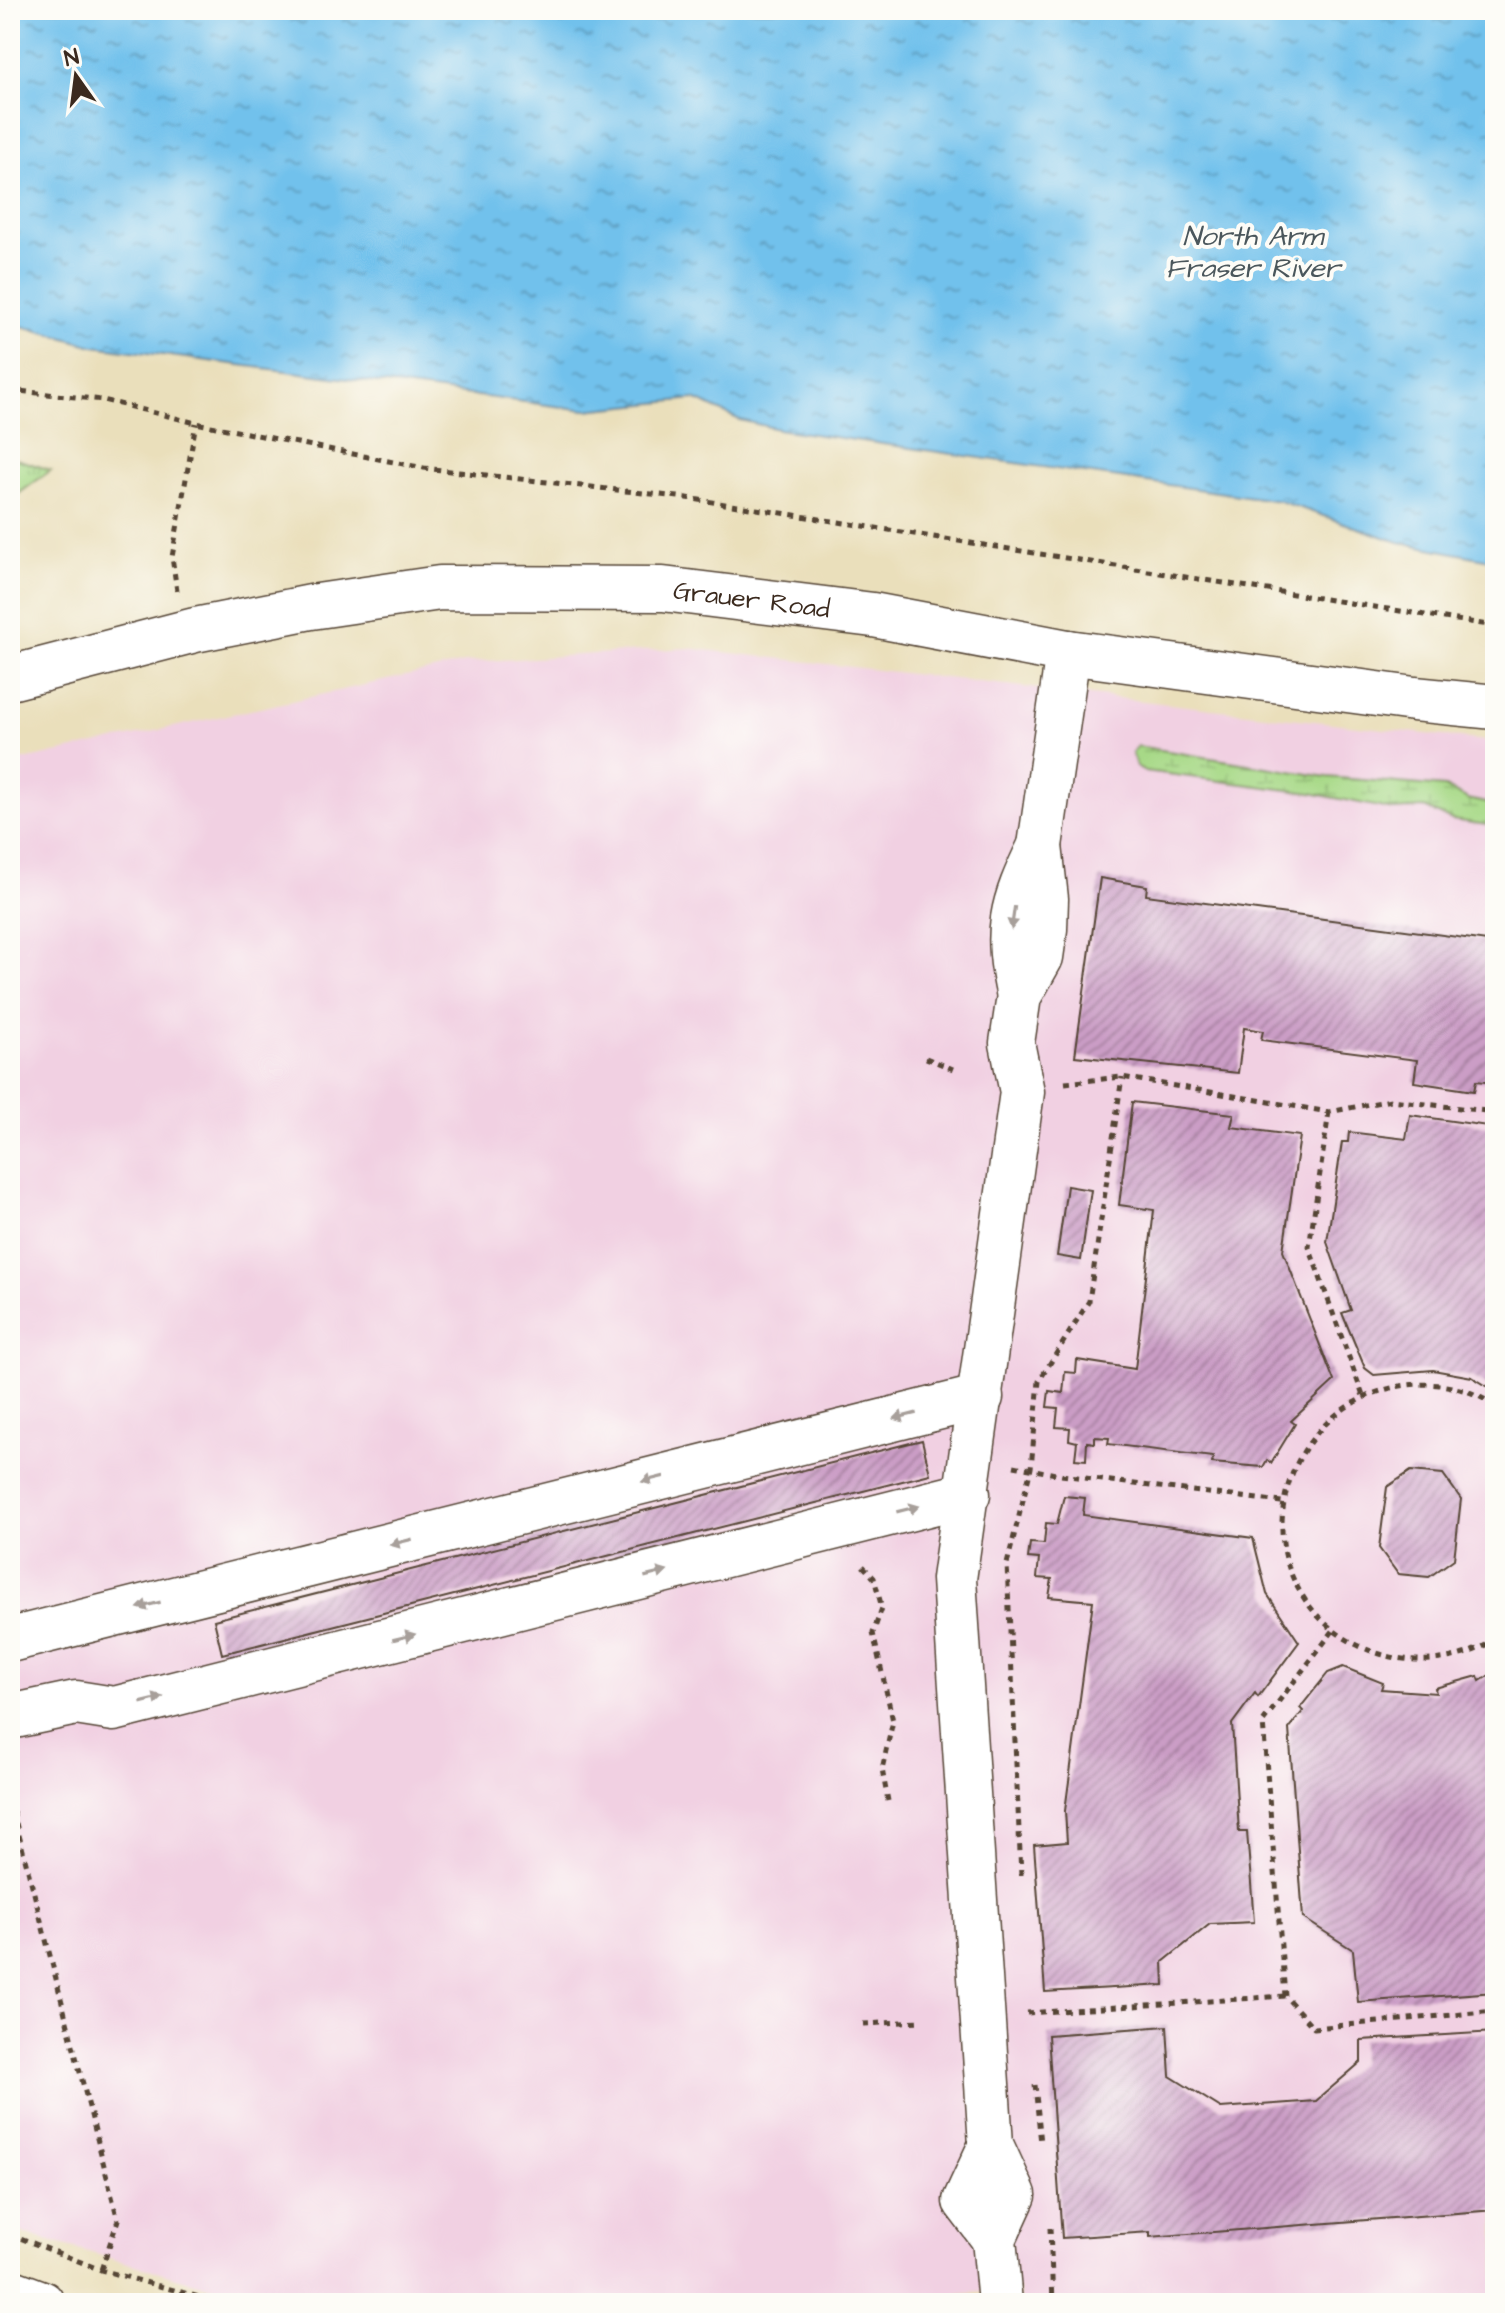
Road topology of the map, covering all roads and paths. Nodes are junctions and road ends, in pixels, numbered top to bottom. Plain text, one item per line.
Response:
1 (10, 390) edge
2 (196, 423) junction
3 (1495, 626) edge
4 (195, 630) junction
5 (1068, 652) junction
6 (10, 678) edge
7 (1495, 707) edge
8 (926, 1058) dead end
9 (953, 1069) dead end
10 (1122, 1077) junction
11 (1054, 1084) dead end
12 (1329, 1112) junction
13 (1495, 1112) edge
14 (1363, 1396) junction
15 (981, 1397) junction
16 (1495, 1406) edge
17 (1008, 1465) dead end
18 (1031, 1468) junction
19 (968, 1494) junction
20 (1282, 1502) junction
21 (845, 1526) junction
22 (1333, 1631) junction
23 (10, 1640) edge
24 (1495, 1640) edge
25 (10, 1717) edge
26 (10, 1800) edge
27 (888, 1801) dead end
28 (1022, 1889) dead end
29 (1285, 1996) junction
30 (1026, 1998) dead end
31 (1495, 2011) edge
32 (1027, 2013) junction
33 (921, 2021) dead end
34 (863, 2024) dead end
35 (1029, 2028) dead end
36 (1033, 2073) dead end
37 (1041, 2147) dead end
38 (1049, 2222) dead end
39 (10, 2234) edge
40 (101, 2270) junction
41 (10, 2291) edge
42 (936, 2299) dead end
43 (42, 2303) edge
44 (221, 2303) edge
45 (928, 2303) edge
46 (1000, 2303) edge
47 (1053, 2303) edge

1 - 2 path
2 - 3 path
2 - 4 path
4 - 5 street, Grauer Road
4 - 6 street, Grauer Road
5 - 7 street, Grauer Road
5 - 15 street
8 - 9 path
10 - 11 path
10 - 12 path
10 - 18 path
12 - 13 path
12 - 14 path
14 - 16 path
14 - 20 path
15 - 19 street
15 -> 23 street
17 - 18 path
18 - 20 path
18 - 28 path
21 -> 19 street
19 - 46 street
20 - 22 path
25 -> 21 street
21 - 27 path
22 - 24 path
22 - 29 path
26 - 40 path
29 - 31 path
29 - 32 path
30 - 32 path
32 - 35 path
33 - 34 path
36 - 37 path
38 - 47 path
39 - 40 path
40 - 44 path
41 - 43 street
42 - 45 path

